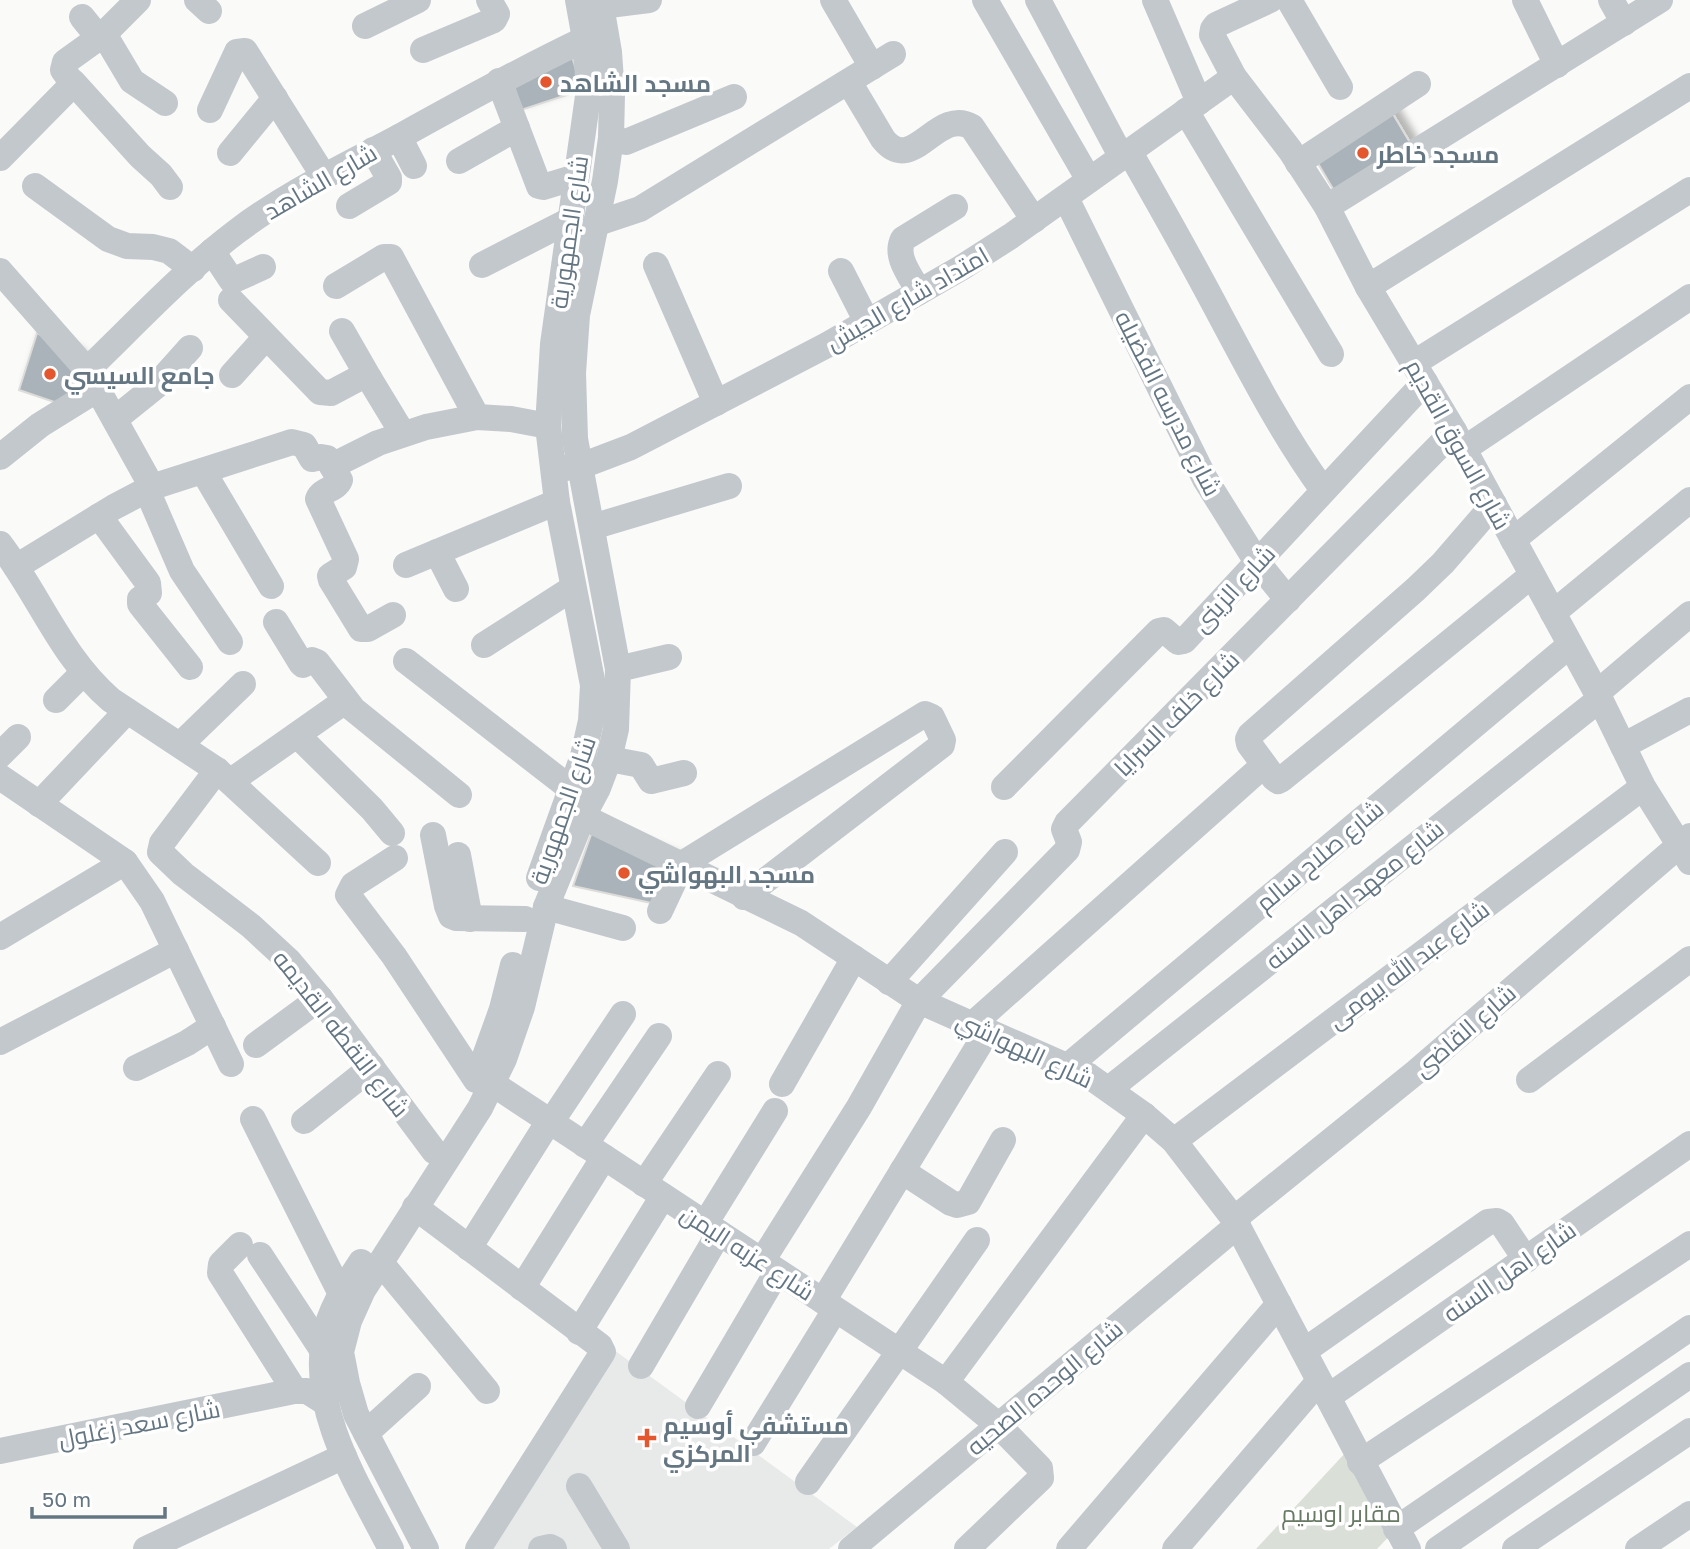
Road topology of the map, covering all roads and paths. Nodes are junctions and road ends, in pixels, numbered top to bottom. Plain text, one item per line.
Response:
1 (138, 0) edge
2 (418, 0) edge
3 (489, 0) edge
4 (649, 0) edge
5 (833, 0) edge
6 (985, 0) edge
7 (1038, 0) edge
8 (1155, 0) edge
9 (1270, 0) edge
10 (1289, 0) edge
11 (1525, 0) edge
12 (1660, 0) edge
13 (590, 4) edge
14 (1617, 11) edge
15 (82, 17) dead end
16 (365, 26) dead end
17 (102, 36) junction
18 (585, 39) junction
19 (423, 50) dead end
20 (1557, 65) junction
21 (1234, 77) junction
22 (499, 81) junction
23 (73, 82) junction
24 (849, 82) junction
25 (1418, 85) dead end
26 (1690, 86) edge
27 (1340, 87) dead end
28 (734, 97) dead end
29 (275, 98) junction
30 (165, 103) dead end
31 (1192, 106) junction
32 (209, 110) dead end
33 (517, 128) junction
34 (399, 137) junction
35 (611, 138) junction
36 (373, 150) junction
37 (230, 153) dead end
38 (1125, 154) junction
39 (0, 158) edge
40 (459, 161) dead end
41 (1298, 163) junction
42 (414, 166) dead end
43 (323, 175) junction
44 (576, 177) junction
45 (1089, 180) junction
46 (35, 186) dead end
47 (170, 187) dead end
48 (1690, 190) edge
49 (1066, 198) junction
50 (349, 206) dead end
51 (955, 207) dead end
52 (1327, 207) junction
53 (1034, 220) junction
54 (583, 222) junction
55 (212, 251) junction
56 (482, 265) dead end
57 (656, 265) dead end
58 (263, 267) dead end
59 (193, 269) junction
60 (0, 271) edge
61 (841, 271) dead end
62 (336, 286) dead end
63 (1368, 287) junction
64 (919, 292) junction
65 (1690, 297) edge
66 (231, 300) dead end
67 (867, 322) junction
68 (342, 331) dead end
69 (266, 337) junction
70 (190, 348) dead end
71 (1331, 354) dead end
72 (1419, 372) junction
73 (232, 375) dead end
74 (369, 378) junction
75 (92, 379) junction
76 (1690, 397) edge
77 (716, 403) junction
78 (477, 417) junction
79 (114, 419) junction
80 (548, 426) junction
81 (403, 434) junction
82 (1459, 440) junction
83 (4, 444) edge
84 (321, 462) junction
85 (581, 466) junction
86 (553, 470) junction
87 (202, 471) junction
88 (729, 486) dead end
89 (150, 489) junction
90 (1323, 490) junction
91 (1690, 500) edge
92 (557, 502) junction
93 (1494, 504) junction
94 (99, 516) junction
95 (592, 527) junction
96 (1513, 540) junction
97 (437, 552) junction
98 (7, 560) edge
99 (1257, 562) junction
100 (406, 565) dead end
101 (1532, 575) junction
102 (271, 586) dead end
103 (573, 588) junction
104 (456, 589) dead end
105 (1288, 600) junction
106 (1553, 613) junction
107 (1690, 614) edge
108 (393, 615) dead end
109 (276, 622) dead end
110 (230, 642) dead end
111 (484, 645) dead end
112 (1570, 645) junction
113 (669, 657) dead end
114 (406, 661) dead end
115 (190, 667) dead end
116 (618, 669) junction
117 (83, 673) junction
118 (243, 684) dead end
119 (1598, 696) junction
120 (56, 700) dead end
121 (345, 701) junction
122 (1690, 710) edge
123 (127, 711) junction
124 (297, 735) junction
125 (181, 744) junction
126 (1623, 746) junction
127 (609, 759) junction
128 (1264, 765) junction
129 (684, 773) dead end
130 (224, 776) junction
131 (0, 777) edge
132 (1004, 787) dead end
133 (1643, 787) junction
134 (460, 795) dead end
135 (39, 804) junction
136 (572, 804) junction
137 (433, 835) dead end
138 (1687, 848) edge
139 (1005, 852) dead end
140 (457, 855) dead end
141 (125, 862) junction
142 (318, 863) dead end
143 (682, 864) junction
144 (183, 874) junction
145 (744, 897) junction
146 (152, 901) junction
147 (660, 911) dead end
148 (536, 913) junction
149 (470, 919) junction
150 (623, 928) dead end
151 (0, 937) edge
152 (176, 950) junction
153 (854, 958) junction
154 (1690, 959) edge
155 (888, 982) junction
156 (320, 998) junction
157 (919, 1001) junction
158 (623, 1014) dead end
159 (212, 1026) junction
160 (980, 1028) junction
161 (659, 1036) dead end
162 (0, 1042) edge
163 (256, 1045) dead end
164 (231, 1064) dead end
165 (372, 1066) junction
166 (1068, 1066) junction
167 (136, 1068) dead end
168 (718, 1074) dead end
169 (1529, 1080) dead end
170 (484, 1082) junction
171 (782, 1084) dead end
172 (1109, 1089) junction
173 (775, 1111) dead end
174 (1144, 1115) junction
175 (253, 1119) dead end
176 (304, 1121) dead end
177 (550, 1122) junction
178 (1003, 1140) dead end
179 (1174, 1141) junction
180 (1690, 1144) edge
181 (434, 1151) junction
182 (594, 1151) junction
183 (902, 1171) junction
184 (653, 1190) junction
185 (415, 1207) junction
186 (712, 1228) junction
187 (1239, 1228) junction
188 (977, 1240) dead end
189 (1690, 1244) edge
190 (469, 1248) junction
191 (1526, 1260) junction
192 (381, 1263) junction
193 (769, 1266) junction
194 (522, 1287) junction
195 (341, 1294) junction
196 (1279, 1304) junction
197 (829, 1306) junction
198 (1690, 1328) edge
199 (579, 1332) junction
200 (901, 1352) junction
201 (1304, 1352) junction
202 (328, 1356) junction
203 (641, 1366) dead end
204 (1690, 1376) edge
205 (946, 1382) junction
206 (418, 1386) dead end
207 (1323, 1389) junction
208 (286, 1391) junction
209 (487, 1391) dead end
210 (326, 1403) junction
211 (698, 1406) dead end
212 (1004, 1431) junction
213 (1690, 1431) edge
214 (366, 1433) junction
215 (753, 1443) dead end
216 (0, 1451) edge
217 (344, 1456) junction
218 (1360, 1462) junction
219 (808, 1482) dead end
220 (579, 1486) dead end
221 (1690, 1514) edge
222 (1402, 1539) edge
223 (389, 1548) edge
224 (146, 1549) edge
225 (426, 1549) edge
226 (478, 1549) edge
227 (541, 1549) edge
228 (554, 1549) edge
229 (617, 1549) edge
230 (851, 1549) edge
231 (879, 1549) edge
232 (967, 1549) edge
233 (1069, 1549) edge
234 (1175, 1549) edge
235 (1438, 1549) edge
236 (1515, 1549) edge
237 (1638, 1549) edge

1 - 17 street
2 - 16 street
3 - 19 street
4 - 13 street
5 - 24 street
6 - 45 street
7 - 38 street
8 - 31 street
9 - 21 street, شارع السوق القديم
10 - 27 street
11 - 20 street
12 - 14 street
13 - 18 street, شارع الجمهورية
13 - 35 street, شارع الجمهورية
14 - 20 street
15 - 17 street
17 - 23 street
17 - 30 street
18 - 22 street, شارع الشاهد
18 - 44 street, شارع الجمهورية
20 - 52 street
21 - 31 street, امتداد شارع الجيش
21 - 41 street, شارع السوق القديم
22 - 33 street
22 - 34 street, شارع الشاهد
23 - 39 street
23 - 47 street
24 - 53 street
24 - 54 street
25 - 41 street
26 - 63 street
28 - 35 street
29 - 32 street
29 - 37 street
29 - 43 street
31 - 38 street, امتداد شارع الجيش
31 - 71 street
33 - 40 street
33 - 44 street
34 - 36 street, شارع الشاهد
34 - 42 street
35 - 54 street, شارع الجمهورية
36 - 43 street, شارع الشاهد
36 - 50 street
38 - 45 street, امتداد شارع الجيش
38 - 90 street
41 - 52 street, شارع السوق القديم
43 - 55 street, شارع الشاهد
44 - 54 street, شارع الجمهورية
45 - 49 street, امتداد شارع الجيش
46 - 59 street
48 - 72 street, شارع الزينى
49 - 53 street, امتداد شارع الجيش
49 - 99 street, شارع مدرسه الفضيله
51 - 64 street
52 - 63 street, شارع السوق القديم
53 - 64 street, امتداد شارع الجيش
54 - 56 street
54 - 80 street, شارع الجمهورية
54 - 85 street, شارع الجمهورية
55 - 58 street
55 - 59 street, شارع الشاهد
57 - 77 street
59 - 75 street, شارع الشاهد
60 - 75 street
61 - 67 street
62 - 78 street
63 - 72 street, شارع السوق القديم
64 - 67 street, امتداد شارع الجيش
65 - 82 street, شارع خلف السرايا
66 - 69 street
67 - 77 street, امتداد شارع الجيش
68 - 74 street
69 - 73 street
69 - 74 street
70 - 79 street
72 - 82 street, شارع السوق القديم
72 - 90 street, شارع الزينى
74 - 81 street
75 - 79 street
75 - 83 street, شارع الشاهد
76 - 96 street
77 - 85 street, امتداد شارع الجيش
78 - 80 street
78 - 81 street
79 - 89 street
80 - 86 street, شارع الجمهورية
81 - 84 street
82 - 93 street, شارع السوق القديم
82 - 105 street, شارع خلف السرايا
84 - 87 street
84 - 108 street
85 - 86 street, امتداد شارع الجيش
85 - 95 street, شارع الجمهورية
86 - 92 street, شارع الجمهورية
87 - 89 street
87 - 102 street
88 - 95 street
89 - 94 street
89 - 110 street
90 - 99 street, شارع الزينى
91 - 106 street
92 - 97 street
92 - 103 street, شارع الجمهورية
93 - 96 street, شارع السوق القديم
93 - 128 street
94 - 98 street
94 - 115 street
95 - 116 street, شارع الجمهورية
96 - 101 street, شارع السوق القديم
97 - 100 street
97 - 104 street
98 - 117 street
99 - 105 street, شارع مدرسه الفضيله
99 - 132 street, شارع الزينى
101 - 106 street, شارع السوق القديم
101 - 128 street
103 - 111 street
103 - 136 street, شارع الجمهورية
105 - 157 street, شارع خلف السرايا
106 - 112 street, شارع السوق القديم
107 - 119 street, شارع معهد اهل السنه
109 - 121 street
112 - 119 street, شارع السوق القديم
112 - 166 street, شارع صلاح سالم
113 - 116 street
114 - 136 street, شارع البهواشي
116 - 127 street, شارع الجمهورية
117 - 120 street
117 - 123 street
118 - 125 street
119 - 126 street, شارع السوق القديم
119 - 172 street, شارع معهد اهل السنه
121 - 124 street
121 - 134 street
122 - 126 street
123 - 125 street
123 - 135 street
124 - 130 street
124 - 170 street
125 - 130 street
126 - 133 street, شارع السوق القديم
127 - 129 street
127 - 136 street, شارع الجمهورية
128 - 160 street
130 - 142 street
130 - 144 street, شارع النقطه القديمه
131 - 135 street
133 - 138 street, شارع السوق القديم
133 - 179 street, شارع عبد الله بيومى
135 - 141 street
136 - 143 street, شارع البهواشي
136 - 148 street, شارع الجمهورية
137 - 149 street
138 - 187 street, شارع القاضى
139 - 155 street
140 - 149 street
141 - 146 street
141 - 151 street
143 - 145 street, شارع البهواشي
143 - 145 street
143 - 147 street
144 - 146 street
144 - 156 street, شارع النقطه القديمه
145 - 153 street, شارع البهواشي
146 - 152 street
148 - 149 street
148 - 150 street
148 - 170 street, شارع الجمهورية
152 - 159 street
152 - 162 street
153 - 155 street, شارع البهواشي
153 - 171 street
154 - 169 street
155 - 157 street, شارع البهواشي
156 - 163 street
156 - 165 street, شارع النقطه القديمه
157 - 160 street, شارع البهواشي
157 - 193 street, شارع خلف السرايا
158 - 177 street
159 - 164 street
159 - 167 street
160 - 166 street, شارع البهواشي
160 - 183 street
161 - 182 street
165 - 176 street
165 - 181 street, شارع النقطه القديمه
166 - 172 street, شارع البهواشي
168 - 184 street
170 - 177 street, شارع عزبه اليمن
170 - 181 street, شارع الجمهورية
170 - 185 street, شارع الجمهورية
172 - 174 street, شارع البهواشي
173 - 186 street
174 - 179 street, شارع البهواشي
174 - 205 street
175 - 195 street
177 - 182 street, شارع عزبه اليمن
177 - 190 street
178 - 183 street
179 - 187 street, شارع البهواشي
180 - 191 street, شارع اهل السنه
181 - 195 street, شارع الجمهورية
182 - 184 street, شارع عزبه اليمن
182 - 194 street
183 - 197 street
184 - 186 street, شارع عزبه اليمن
184 - 199 street
185 - 190 street
185 - 192 street, شارع الجمهورية
186 - 193 street, شارع عزبه اليمن
186 - 203 street
187 - 196 street, شارع البهواشي
187 - 212 street, شارع الوحده الصحيه
188 - 200 street
189 - 218 street
190 - 194 street
191 - 201 street
191 - 207 street, شارع اهل السنه
192 - 202 street, شارع الجمهورية
192 - 209 street
193 - 197 street, شارع عزبه اليمن
193 - 211 street, شارع خلف السرايا
194 - 199 street
195 - 202 street, شارع الجمهورية
196 - 201 street, شارع البهواشي
196 - 233 street
197 - 200 street, شارع عزبه اليمن
197 - 215 street
198 - 222 street
199 - 226 street
200 - 205 street, شارع عزبه اليمن
200 - 219 street
201 - 207 street, شارع البهواشي
202 - 208 street, شارع سعد زغلول
202 - 208 street
202 - 210 street
202 - 214 street
204 - 235 street
205 - 212 street, شارع عزبه اليمن
206 - 214 street
207 - 218 street, شارع البهواشي
207 - 234 street, شارع اهل السنه
208 - 210 street, شارع سعد زغلول
208 - 216 street, شارع سعد زغلول
210 - 217 street
212 - 230 street, شارع الوحده الصحيه
212 - 231 street, شارع الوحده الصحيه
212 - 232 street, شارع عزبه اليمن
213 - 236 street
214 - 225 street
217 - 223 street
217 - 224 street
218 - 222 street, شارع البهواشي
220 - 229 street
221 - 237 street
227 - 228 street

